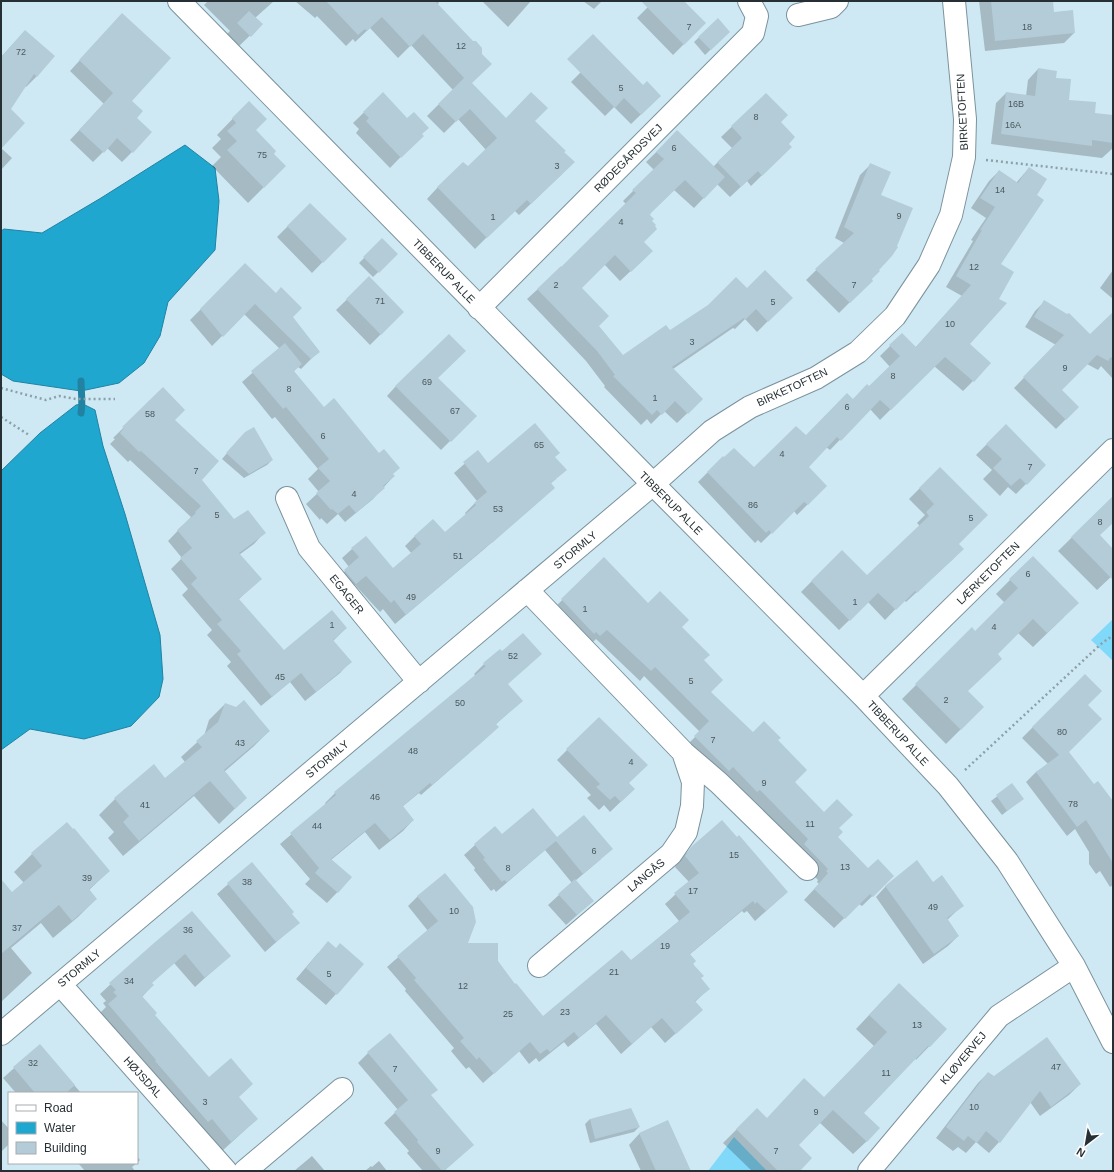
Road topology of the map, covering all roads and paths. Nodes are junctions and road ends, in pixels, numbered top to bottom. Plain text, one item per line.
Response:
1 (179, 1) edge
2 (748, 1) edge
3 (837, 1) edge
4 (954, 1) edge
5 (798, 15) dead end
6 (964, 157) junction
7 (1113, 174) edge
8 (479, 308) junction
9 (1, 388) edge
10 (115, 399) dead end
11 (1, 417) edge
12 (29, 435) dead end
13 (1113, 450) edge
14 (653, 484) junction
15 (287, 498) dead end
16 (527, 590) junction
17 (1113, 638) edge
18 (418, 682) junction
19 (863, 696) junction
20 (683, 752) junction
21 (948, 786) junction
22 (807, 869) dead end
23 (539, 966) dead end
24 (1074, 966) junction
25 (60, 984) junction
26 (1, 1034) edge
27 (1113, 1042) edge
28 (342, 1089) dead end
29 (226, 1171) edge
30 (245, 1171) edge
31 (869, 1171) edge

1 - 8 street, TIBBERUP ALLE
2 - 8 street, RØDEGÅRDSVEJ
3 - 5 street
4 - 6 street, BIRKETOFTEN
6 - 7 path
6 - 14 street, BIRKETOFTEN
8 - 14 street, TIBBERUP ALLE
9 - 10 path
11 - 12 path
13 - 19 street, LÆRKETOFTEN
14 - 16 street, STORMLY
14 - 19 street, TIBBERUP ALLE
15 - 18 street, EGAGER
16 - 18 street, STORMLY
16 - 20 street, LANGÅS
17 - 21 path
18 - 25 street, STORMLY
19 - 21 street, TIBBERUP ALLE
20 - 22 street, LANGÅS
20 - 23 street, LANGÅS
21 - 24 street, TIBBERUP ALLE
24 - 27 street, TIBBERUP ALLE
24 - 31 street, KLØVERVEJ
25 - 26 street, STORMLY
25 - 29 street, HØJSDAL
28 - 30 street

